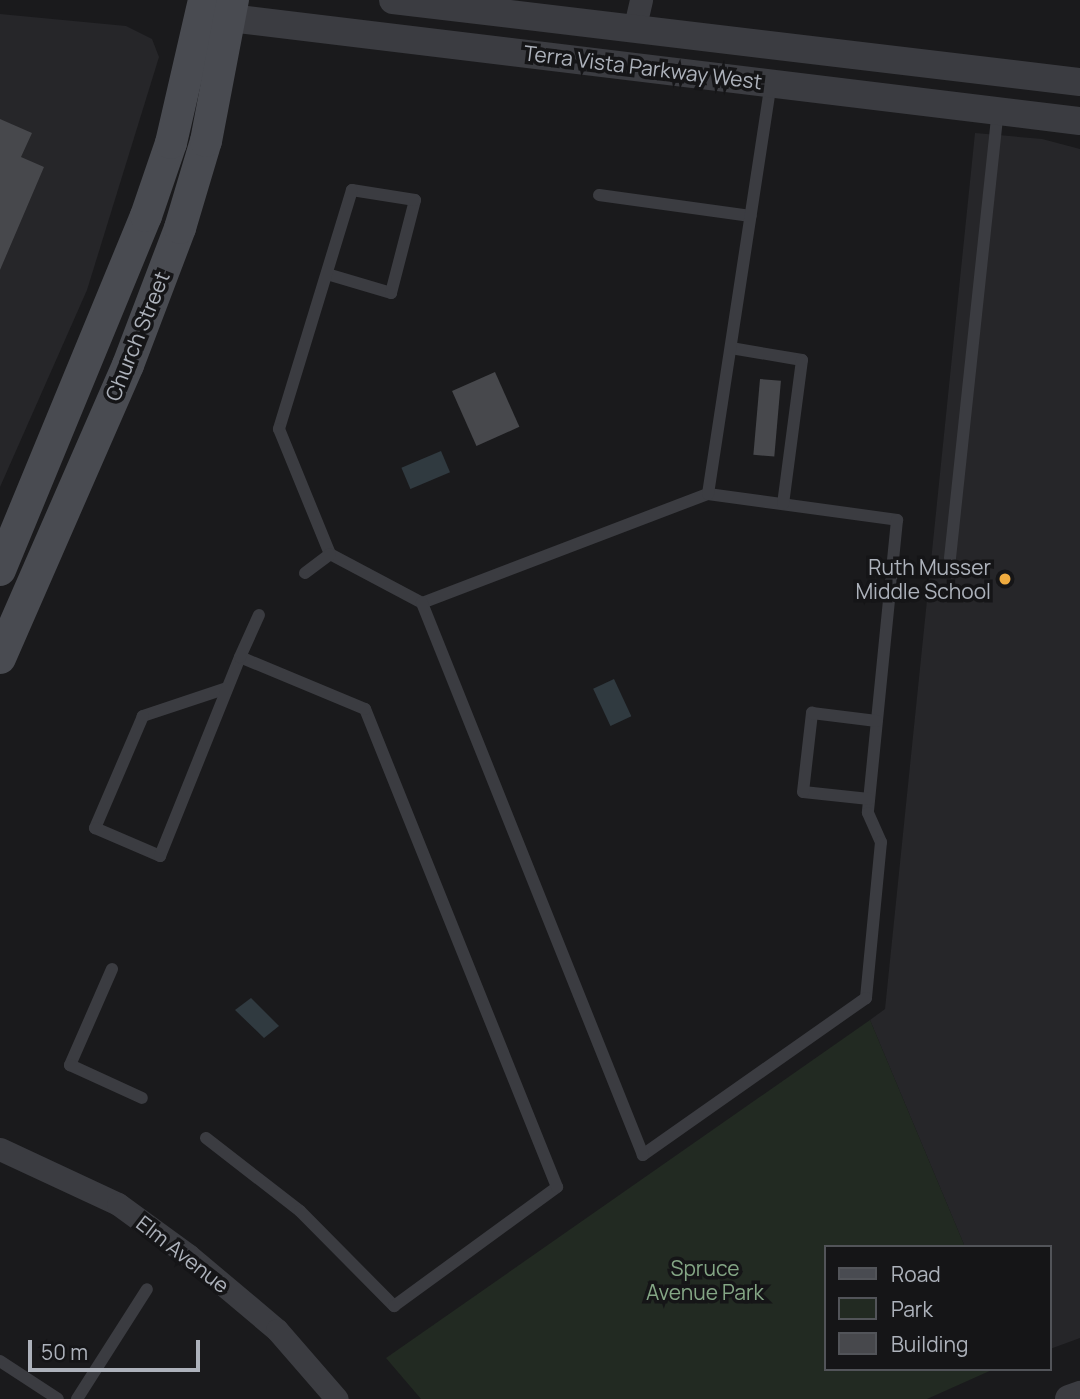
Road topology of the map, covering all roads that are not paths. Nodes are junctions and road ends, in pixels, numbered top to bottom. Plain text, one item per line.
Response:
1 (204, 0) edge
2 (393, 0) edge
3 (225, 6) edge
4 (638, 13) edge
5 (772, 82) junction
6 (1080, 82) edge
7 (999, 110) junction
8 (1080, 121) edge
9 (599, 195) dead end
10 (751, 216) junction
11 (327, 274) junction
12 (731, 348) junction
13 (708, 494) junction
14 (783, 504) junction
15 (330, 554) junction
16 (950, 558) dead end
17 (0, 570) edge
18 (305, 573) dead end
19 (422, 603) junction
20 (259, 615) dead end
21 (240, 657) junction
22 (0, 658) edge
23 (228, 688) junction
24 (877, 721) junction
25 (869, 799) junction
26 (111, 969) dead end
27 (142, 1098) dead end
28 (206, 1138) dead end
29 (0, 1149) edge
30 (148, 1290) dead end
31 (0, 1361) edge
32 (1080, 1395) edge
33 (58, 1399) edge
34 (77, 1399) edge
35 (337, 1399) edge
36 (1069, 1399) edge

1 - 17 main road, Church Street
2 - 4 street, Terra Vista Parkway West
3 - 5 street, Terra Vista Parkway West
3 - 22 main road, Church Street
4 - 6 street, Terra Vista Parkway West
5 - 7 street, Terra Vista Parkway West
5 - 10 lane
7 - 8 street, Terra Vista Parkway West
7 - 16 lane
9 - 10 lane
10 - 12 lane
11 - 11 lane
11 - 15 lane
12 - 13 lane
12 - 14 lane
13 - 14 lane
13 - 19 lane
14 - 24 lane
15 - 18 lane
15 - 19 lane
19 - 25 lane
20 - 21 lane
21 - 23 lane
21 - 28 lane
23 - 23 lane
24 - 25 lane
24 - 25 lane
26 - 27 lane
29 - 35 street, Elm Avenue
30 - 34 lane
31 - 33 lane
32 - 36 street

